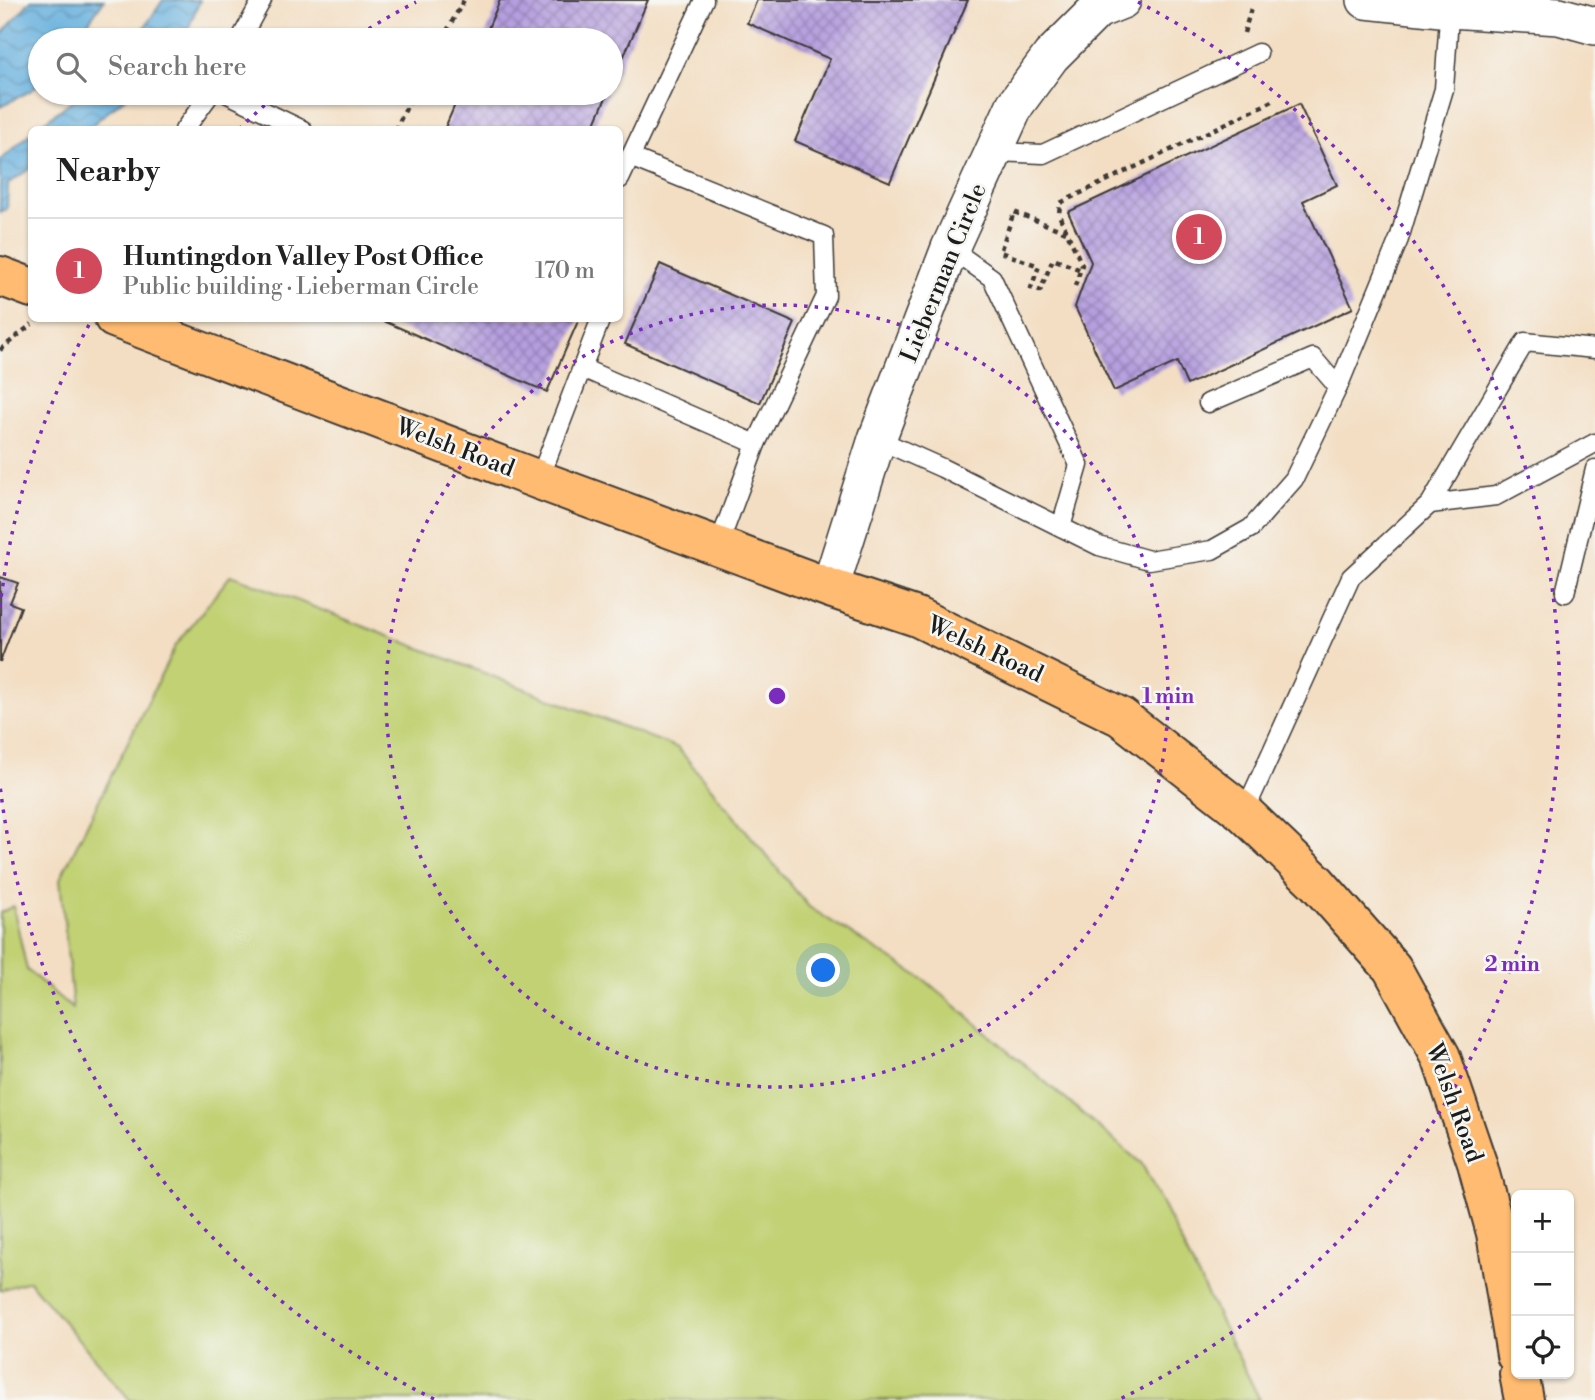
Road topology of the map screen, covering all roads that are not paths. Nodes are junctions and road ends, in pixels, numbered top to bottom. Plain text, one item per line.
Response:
1 (262, 0) edge
2 (704, 0) edge
3 (1122, 0) edge
4 (1366, 0) edge
5 (1450, 5) edge
6 (1595, 26) edge
7 (247, 28) edge
8 (1258, 53) dead end
9 (202, 105) edge
10 (251, 105) edge
11 (187, 126) edge
12 (295, 126) edge
13 (994, 152) junction
14 (630, 157) junction
15 (623, 172) edge
16 (950, 248) junction
17 (0, 276) edge
18 (28, 286) edge
19 (124, 322) edge
20 (599, 322) edge
21 (1595, 349) edge
22 (582, 368) junction
23 (1338, 387) junction
24 (1208, 403) dead end
25 (877, 439) junction
26 (1595, 443) edge
27 (756, 444) junction
28 (1595, 469) edge
29 (539, 480) junction
30 (1430, 504) junction
31 (1061, 527) junction
32 (718, 547) junction
33 (830, 588) junction
34 (1565, 593) dead end
35 (1244, 813) junction
36 (1511, 1324) edge
37 (1521, 1379) edge
38 (1524, 1400) edge

1 - 7 lane
2 - 14 lane
3 - 13 street, Lieberman Circle
4 - 5 street
5 - 6 street
5 - 23 lane
8 - 13 lane
9 - 11 lane
10 - 12 lane
13 - 16 street, Lieberman Circle
14 - 15 lane
14 - 27 lane
16 - 25 street, Lieberman Circle
16 - 31 lane
17 - 18 main road
19 - 29 main road, Welsh Road
20 - 22 lane
21 - 30 lane
22 - 27 lane
22 - 29 lane
23 - 24 lane
23 - 31 lane
25 - 31 lane
25 - 33 street, Lieberman Circle
26 - 30 lane
27 - 32 lane
28 - 34 lane
29 - 32 main road, Welsh Road
30 - 35 lane
32 - 33 main road, Welsh Road
33 - 35 main road, Welsh Road
35 - 36 main road, Welsh Road
37 - 38 main road

